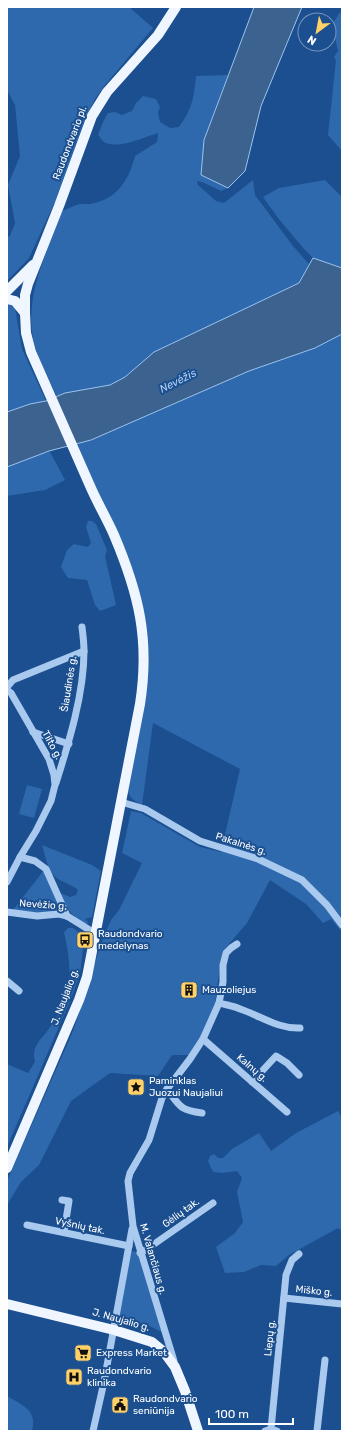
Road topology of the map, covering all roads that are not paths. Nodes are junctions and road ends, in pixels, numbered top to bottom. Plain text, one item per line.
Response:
1 (176, 7) edge
2 (36, 262) junction
3 (7, 291) edge
4 (26, 295) junction
5 (11, 300) edge
6 (25, 312) junction
7 (82, 626) dead end
8 (84, 651) junction
9 (7, 688) edge
10 (33, 732) junction
11 (69, 744) junction
12 (56, 785) junction
13 (121, 802) junction
14 (20, 857) junction
15 (7, 882) edge
16 (7, 912) edge
17 (68, 916) junction
18 (342, 925) edge
19 (96, 934) junction
20 (238, 944) dead end
21 (7, 981) edge
22 (19, 991) dead end
23 (219, 1003) junction
24 (300, 1028) dead end
25 (203, 1039) junction
26 (299, 1075) dead end
27 (252, 1082) junction
28 (167, 1089) junction
29 (288, 1112) dead end
30 (202, 1113) dead end
31 (7, 1168) edge
32 (62, 1200) dead end
33 (213, 1203) dead end
34 (27, 1225) dead end
35 (132, 1226) junction
36 (64, 1232) junction
37 (129, 1246) junction
38 (140, 1253) junction
39 (299, 1254) dead end
40 (284, 1298) junction
41 (7, 1304) edge
42 (342, 1304) edge
43 (114, 1330) junction
44 (325, 1360) dead end
45 (176, 1367) junction
46 (271, 1430) edge
47 (93, 1431) edge
48 (198, 1431) edge
49 (317, 1431) edge

1 - 2 main road, Raudondvario pl.
2 - 3 main road, Raudondvario pl.
2 - 4 main road, Raudondvario pl.
3 - 4 main road
4 - 5 main road
4 - 6 main road
5 - 6 main road
6 - 13 main road, J. Naujalio g.
7 - 8 street, Šiaudinės g.
8 - 9 street
8 - 11 street, Šiaudinės g.
9 - 10 street, Tilto g.
10 - 11 street
10 - 12 street, Tilto g.
11 - 12 street, Šiaudinės g.
12 - 14 street
13 - 18 street, Pakalnės g.
13 - 19 main road, J. Naujalio g.
14 - 15 street
14 - 17 street
16 - 17 street, Nevėžio g.
17 - 19 street, Nevėžio g.
19 - 31 main road, J. Naujalio g.
20 - 23 street, M. Valančiaus g.
21 - 22 street
23 - 24 street
23 - 25 street, M. Valančiaus g.
25 - 27 street, Kalnų g.
25 - 28 street, M. Valančiaus g.
26 - 27 street
27 - 29 street, Kalnų g.
28 - 30 street
28 - 35 street, M. Valančiaus g.
32 - 36 street
33 - 38 street, Gėlių tak.
34 - 36 street, Vyšnių tak.
35 - 37 street
35 - 38 street, M. Valančiaus g.
36 - 37 street, Vyšnių tak.
37 - 43 street
38 - 45 street, M. Valančiaus g.
39 - 40 street, Liepų g.
40 - 42 street, Miško g.
40 - 46 street, Liepų g.
41 - 43 main road, J. Naujalio g.
43 - 45 main road, J. Naujalio g.
43 - 47 street
44 - 49 street
45 - 48 main road, J. Naujalio g.

